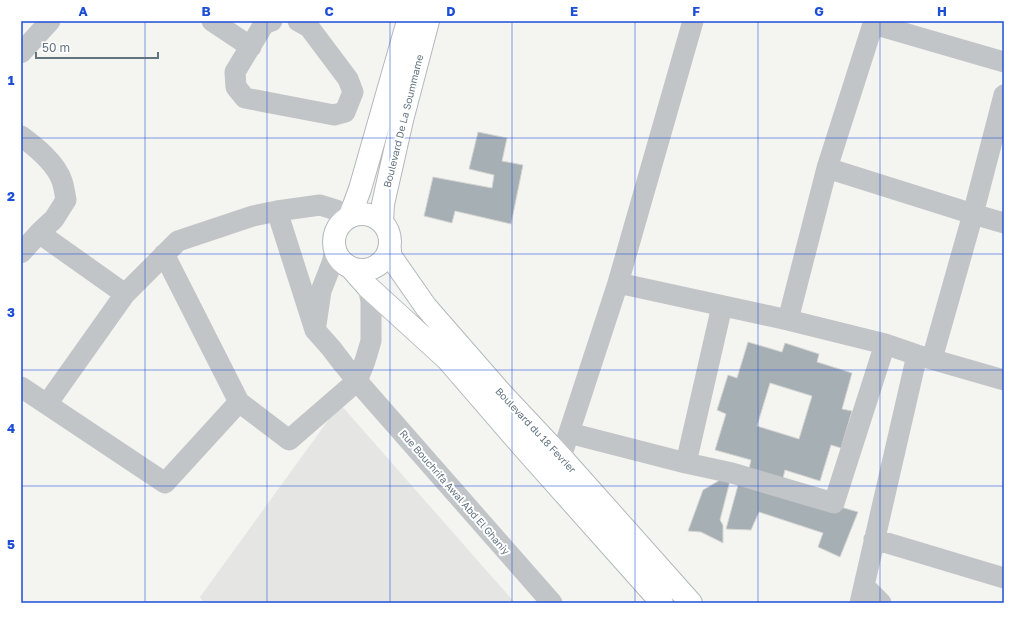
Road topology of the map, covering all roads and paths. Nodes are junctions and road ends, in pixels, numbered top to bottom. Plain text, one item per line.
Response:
1 (50, 21) edge
2 (212, 21) edge
3 (272, 21) edge
4 (298, 21) edge
5 (408, 21) edge
6 (428, 21) edge
7 (692, 21) edge
8 (874, 23) edge
9 (251, 47) junction
10 (21, 54) edge
11 (1004, 62) edge
12 (1004, 95) edge
13 (21, 136) edge
14 (827, 168) junction
15 (277, 211) junction
16 (973, 214) junction
17 (346, 219) junction
18 (382, 221) junction
19 (1004, 223) edge
20 (39, 233) junction
21 (335, 250) junction
22 (390, 250) junction
23 (21, 252) edge
24 (164, 254) junction
25 (352, 269) junction
26 (618, 283) junction
27 (368, 287) junction
28 (125, 294) junction
29 (722, 306) junction
30 (788, 320) junction
31 (315, 330) junction
32 (885, 344) junction
33 (924, 357) junction
34 (1004, 380) edge
35 (357, 381) junction
36 (21, 387) edge
37 (239, 402) junction
38 (46, 404) junction
39 (569, 433) junction
40 (561, 457) junction
41 (686, 463) junction
42 (874, 539) junction
43 (1004, 578) edge
44 (862, 594) edge
45 (552, 603) edge
46 (662, 603) edge
47 (691, 603) edge
48 (882, 603) edge

1 - 10 street
2 - 9 street
3 - 9 street
4 - 9 street
5 - 17 main road, Boulevard De La Soummame
6 - 18 main road, Boulevard De La Soummame
7 - 26 street
8 - 11 street
8 - 14 street
12 - 16 street
13 - 20 street
14 - 16 street
14 - 30 street
15 - 17 street
15 - 24 street
15 - 31 street
16 - 19 street
16 - 33 street
17 - 18 main road
17 - 21 main road
18 - 22 main road
20 - 23 street
20 - 28 street
21 - 25 main road
21 - 31 street
22 - 25 main road
22 - 40 main road, Boulevard du 18 Fevrier
24 - 28 street
24 - 37 street
25 - 27 main road, Boulevard du 18 Fevrier
26 - 29 street
26 - 39 street
27 - 35 street
27 - 46 main road, Boulevard du 18 Fevrier
28 - 38 street
29 - 30 street
29 - 41 street
30 - 32 street
31 - 35 street, Rue Bouchrifa Awal Abd El Ghaniy
32 - 33 street
32 - 41 street
33 - 34 street
33 - 42 street
35 - 37 street
35 - 45 street, Rue Bouchrifa Awal Abd El Ghaniy
36 - 38 street
37 - 38 street
39 - 40 street
39 - 41 street
40 - 47 main road, Boulevard du 18 Fevrier
42 - 43 street
42 - 44 street
44 - 48 street

